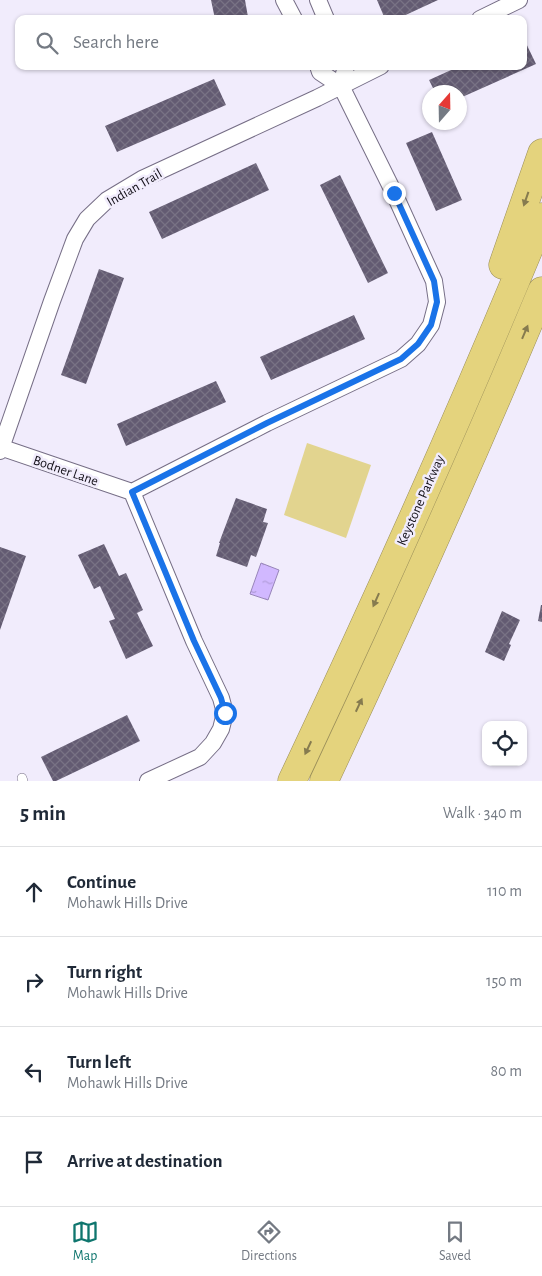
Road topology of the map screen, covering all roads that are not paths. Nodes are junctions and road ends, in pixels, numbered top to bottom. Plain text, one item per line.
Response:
1 (284, 0) edge
2 (519, 0) edge
3 (320, 1) edge
4 (292, 15) edge
5 (325, 15) edge
6 (488, 15) edge
7 (319, 70) edge
8 (345, 70) edge
9 (373, 70) edge
10 (341, 86) junction
11 (542, 153) edge
12 (542, 217) edge
13 (542, 291) edge
14 (542, 340) edge
15 (0, 449) edge
16 (132, 492) junction
17 (396, 556) junction
18 (422, 569) junction
19 (148, 781) edge
20 (292, 781) edge
21 (324, 781) edge

1 - 4 street
2 - 6 street
3 - 5 street
7 - 10 street
8 - 10 street
9 - 10 street, Indian Trail
10 - 15 street, Indian Trail
10 - 16 street
11 -> 17 highway
12 - 17 highway, Keystone Parkway
18 -> 13 highway
14 - 18 highway
15 - 16 street, Bodner Lane
16 - 19 street
17 -> 20 highway, Keystone Parkway
21 -> 18 highway

